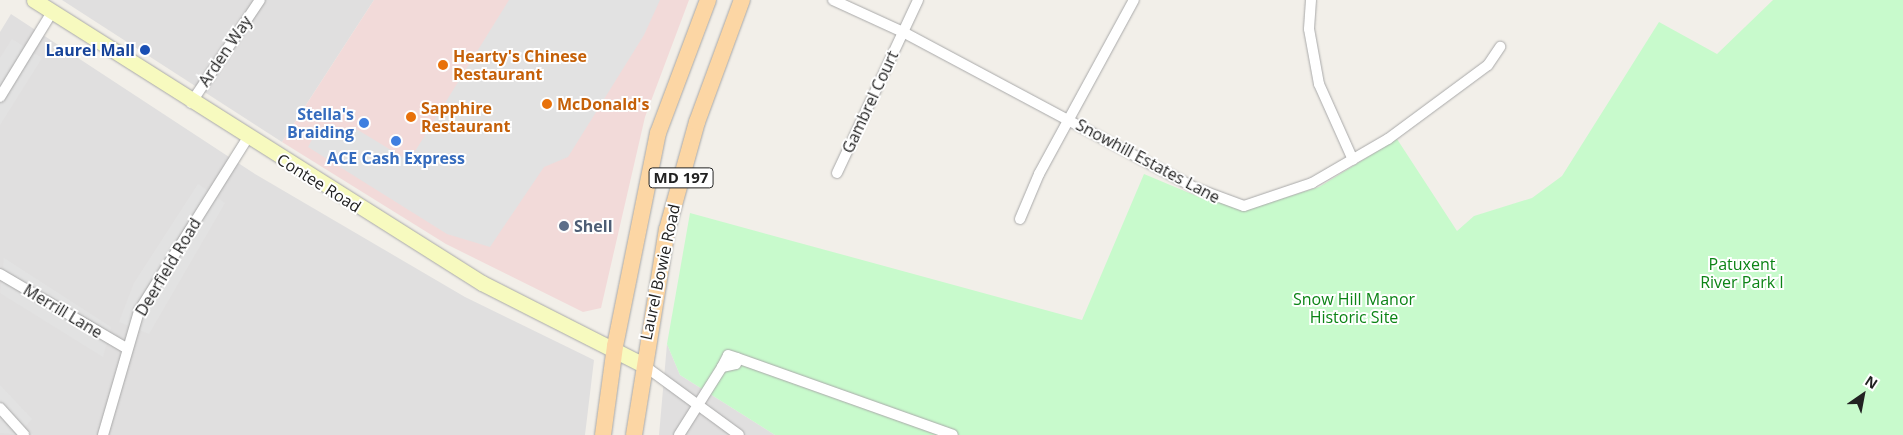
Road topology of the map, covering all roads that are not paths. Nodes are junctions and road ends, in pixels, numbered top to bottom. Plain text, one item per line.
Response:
1 (34, 0) edge
2 (260, 0) edge
3 (708, 0) edge
4 (742, 0) edge
5 (833, 0) edge
6 (918, 0) edge
7 (1134, 0) edge
8 (1312, 0) edge
9 (52, 12) junction
10 (903, 32) junction
11 (1500, 47) dead end
12 (0, 97) edge
13 (191, 102) junction
14 (1070, 119) junction
15 (248, 137) junction
16 (1354, 160) junction
17 (837, 173) dead end
18 (1020, 219) dead end
19 (0, 274) edge
20 (614, 346) junction
21 (126, 348) junction
22 (642, 364) junction
23 (697, 403) junction
24 (0, 408) edge
25 (24, 435) edge
26 (103, 435) edge
27 (603, 435) edge
28 (634, 435) edge
29 (680, 435) edge
30 (739, 435) edge
31 (953, 435) edge

1 - 9 street, Contee Road
2 - 13 street, Arden Way
3 - 20 main road, Laurel Bowie Road / MD 197
4 - 22 main road, Laurel Bowie Road / MD 197
5 - 10 street, Snowhill Estates Lane
6 - 10 street, Gambrel Court
7 - 14 street
8 - 16 street
9 - 12 street
9 - 13 street, Contee Road
10 - 14 street, Snowhill Estates Lane
10 - 17 street, Gambrel Court
11 - 16 street, Snowhill Estates Lane
13 - 15 street, Contee Road
14 - 16 street, Snowhill Estates Lane
14 - 18 street
15 - 20 street, Contee Road
15 - 21 street, Deerfield Road
19 - 21 street, Merrill Lane
20 - 22 street, Contee Road
20 - 27 main road, Laurel Bowie Road / MD 197
21 - 26 street, Deerfield Road
22 - 23 street
22 - 28 main road, Laurel Bowie Road / MD 197
23 - 29 street
23 - 30 street
23 - 31 street
24 - 25 street

